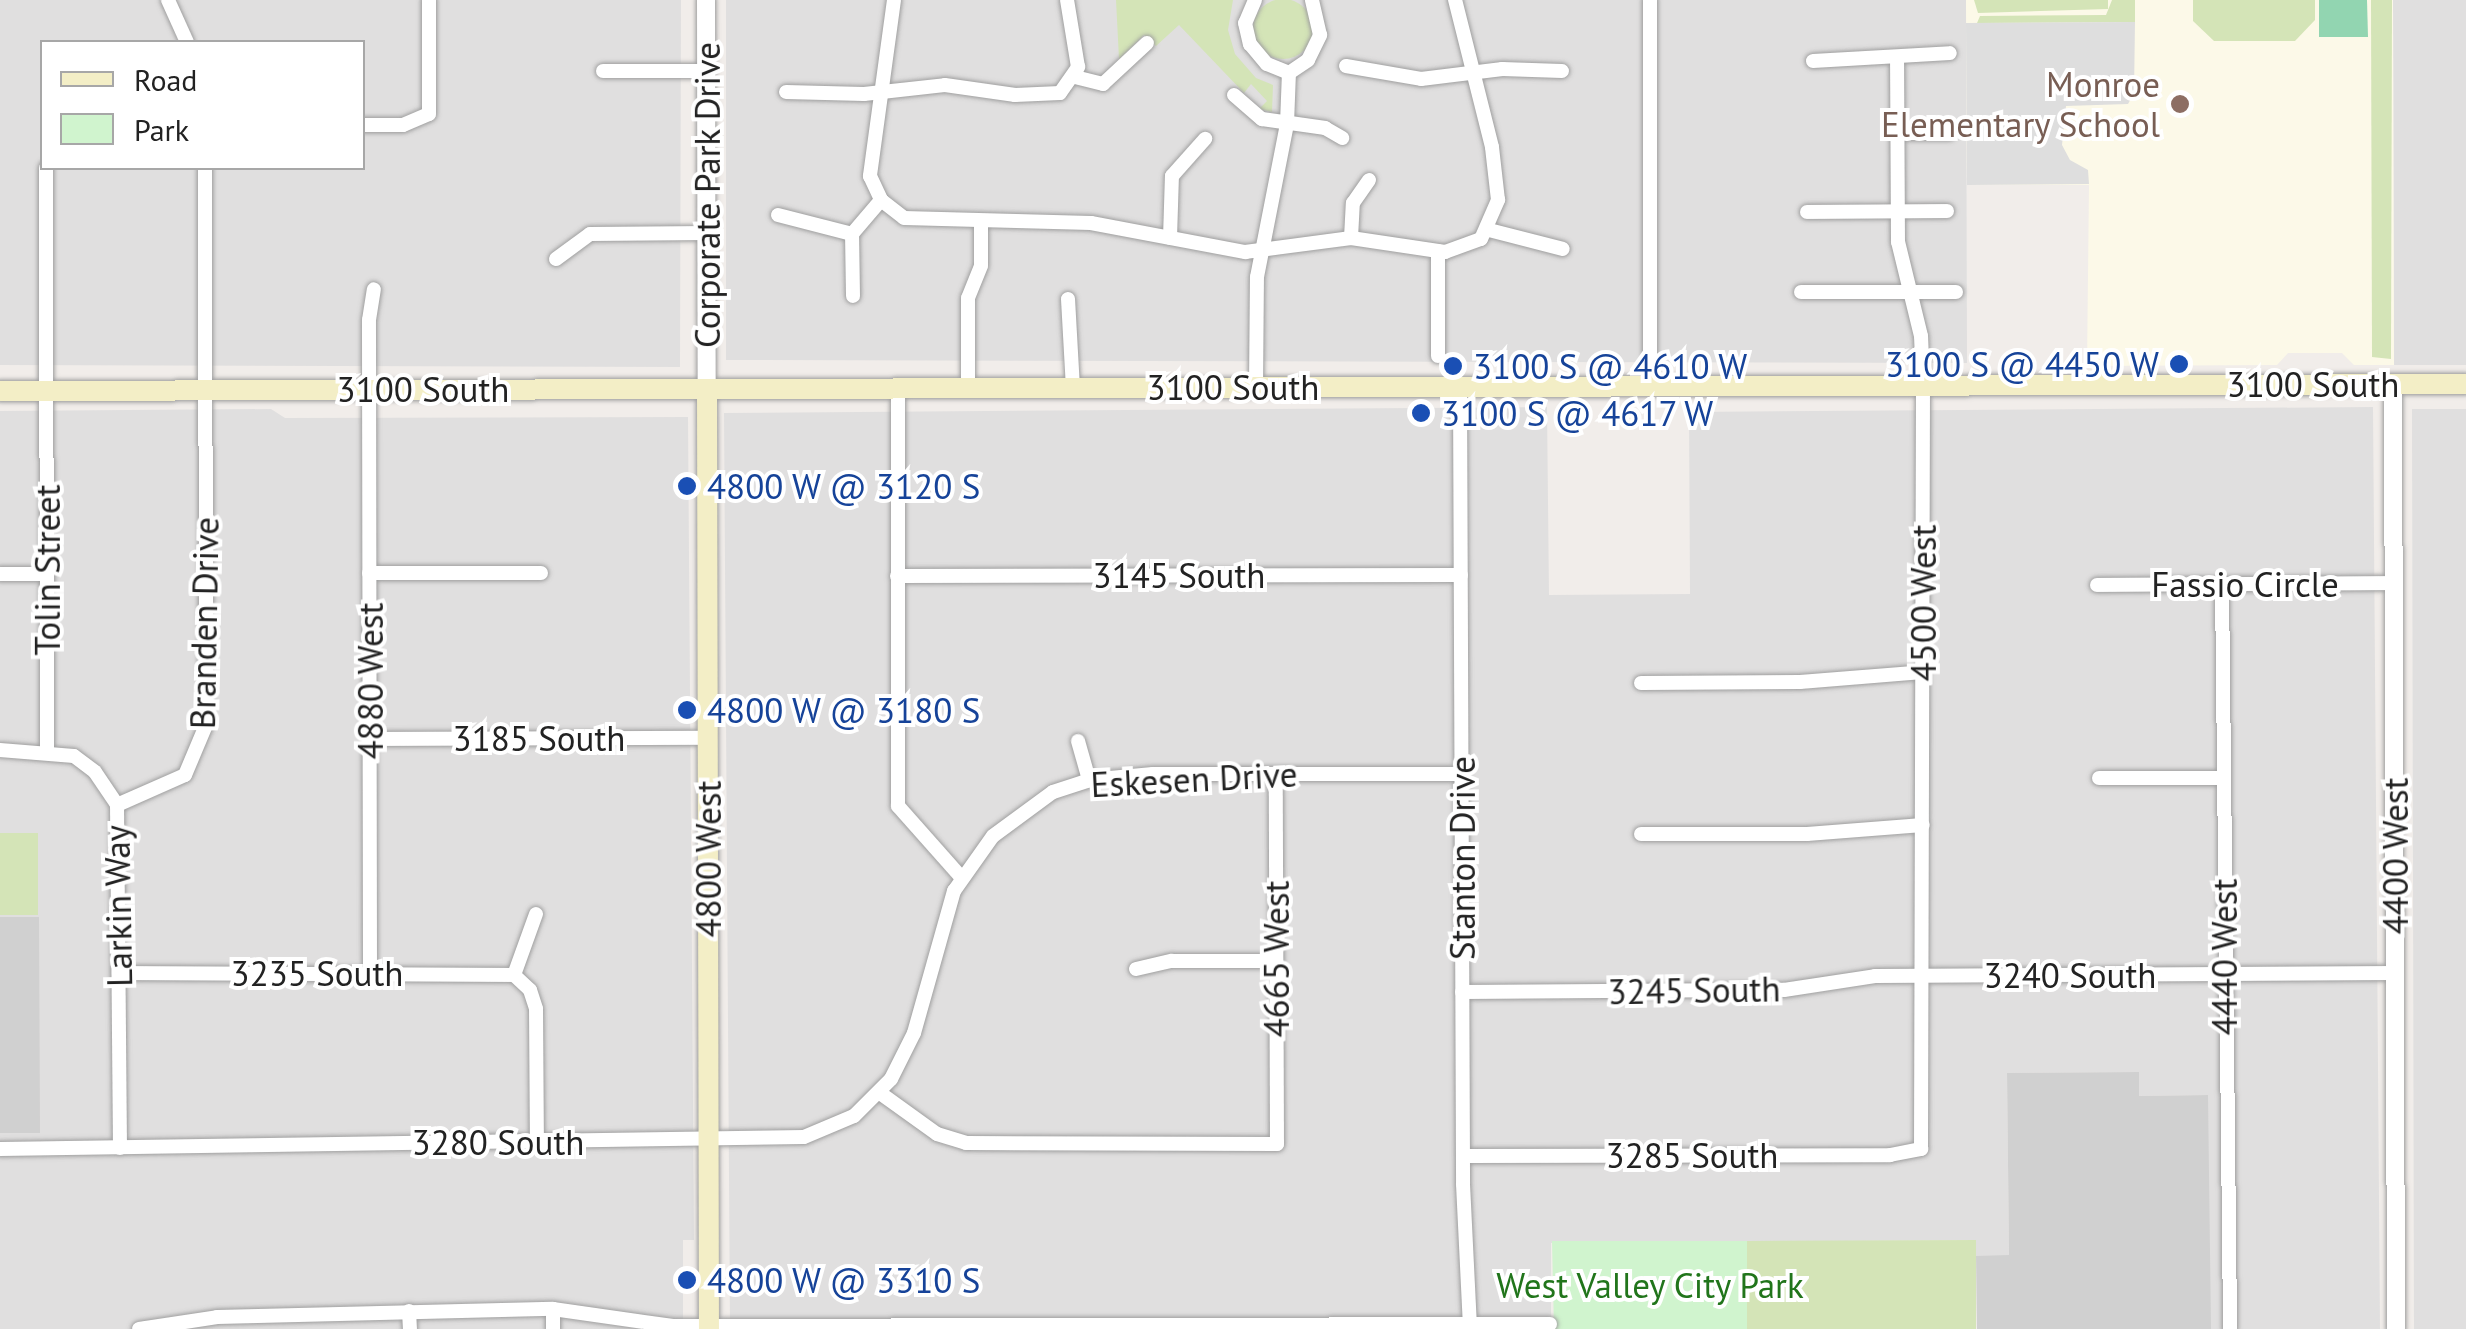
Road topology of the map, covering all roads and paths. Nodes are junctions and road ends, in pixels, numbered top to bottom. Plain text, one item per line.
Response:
1 (168, 0) edge
2 (429, 0) edge
3 (706, 0) edge
4 (894, 0) edge
5 (1067, 0) edge
6 (1255, 0) edge
7 (1312, 0) edge
8 (1455, 0) edge
9 (1650, 0) edge
10 (186, 40) edge
11 (1148, 43) dead end
12 (1950, 54) dead end
13 (1898, 60) junction
14 (1813, 61) dead end
15 (1346, 66) dead end
16 (604, 71) dead end
17 (706, 71) junction
18 (1562, 71) dead end
19 (1289, 73) junction
20 (1473, 74) junction
21 (1075, 77) junction
22 (786, 92) dead end
23 (878, 93) junction
24 (1234, 95) dead end
25 (1287, 124) junction
26 (365, 126) edge
27 (1896, 134) junction
28 (1950, 134) dead end
29 (1342, 138) dead end
30 (1206, 139) dead end
31 (46, 170) edge
32 (205, 170) edge
33 (1369, 180) dead end
34 (881, 200) junction
35 (1947, 211) dead end
36 (1807, 212) dead end
37 (1896, 212) junction
38 (778, 215) dead end
39 (982, 225) junction
40 (1489, 230) junction
41 (706, 233) junction
42 (852, 234) junction
43 (1170, 238) junction
44 (1351, 238) junction
45 (1260, 250) junction
46 (1563, 250) dead end
47 (1438, 251) junction
48 (556, 259) dead end
49 (374, 288) dead end
50 (1801, 292) dead end
51 (1910, 292) junction
52 (1956, 292) dead end
53 (853, 296) dead end
54 (1068, 299) dead end
55 (1438, 356) dead end
56 (2393, 384) junction
57 (2466, 384) edge
58 (1922, 385) junction
59 (1460, 386) junction
60 (1650, 386) junction
61 (1256, 387) junction
62 (898, 388) junction
63 (968, 388) junction
64 (1073, 388) junction
65 (707, 389) junction
66 (47, 390) junction
67 (206, 390) junction
68 (368, 390) junction
69 (0, 391) edge
70 (369, 573) junction
71 (541, 573) dead end
72 (0, 574) edge
73 (47, 574) junction
74 (1461, 575) junction
75 (897, 576) junction
76 (2394, 583) junction
77 (2222, 584) junction
78 (2097, 585) dead end
79 (1923, 672) junction
80 (1640, 682) dead end
81 (708, 738) junction
82 (370, 739) junction
83 (1078, 740) dead end
84 (0, 750) edge
85 (47, 750) junction
86 (1276, 774) junction
87 (1462, 774) junction
88 (2100, 778) dead end
89 (2223, 778) junction
90 (1089, 780) junction
91 (117, 804) junction
92 (1923, 825) junction
93 (1641, 834) dead end
94 (962, 878) junction
95 (536, 914) dead end
96 (1276, 961) junction
97 (1136, 969) dead end
98 (2396, 973) junction
99 (120, 974) junction
100 (370, 974) junction
101 (2225, 974) junction
102 (514, 975) junction
103 (1925, 975) junction
104 (1462, 992) junction
105 (880, 1093) junction
106 (537, 1142) junction
107 (708, 1142) junction
108 (120, 1148) junction
109 (0, 1149) edge
110 (1920, 1149) joint
111 (1463, 1156) junction
112 (553, 1310) junction
113 (410, 1311) junction
114 (263, 1323) edge
115 (1550, 1324) dead end
116 (1470, 1326) edge
117 (905, 1327) edge
118 (1093, 1327) edge
119 (1279, 1327) edge
120 (708, 1328) edge
121 (139, 1329) edge
122 (410, 1329) edge
123 (554, 1329) edge
124 (2230, 1329) edge
125 (2396, 1329) edge

1 - 10 street
2 - 26 street
3 - 17 street, Corporate Park Drive
4 - 23 street
5 - 21 street
6 - 19 street
7 - 19 street
8 - 20 street
9 - 60 street
11 - 21 street
12 - 13 street
13 - 14 street
13 - 27 street, 4500 West
15 - 20 street
16 - 17 street
17 - 41 street, Corporate Park Drive
18 - 20 street
19 - 25 street
20 - 40 street
21 - 23 street
22 - 23 street
23 - 34 street
24 - 25 street
25 - 29 street
25 - 45 street
27 - 28 street
27 - 37 street, 4500 West
30 - 43 street
31 - 66 street, Tolin Street
32 - 67 street, Branden Drive
33 - 44 street
34 - 39 street
34 - 42 street
35 - 37 street
36 - 37 street
37 - 51 street, 4500 West
38 - 42 street
39 - 43 street
39 - 63 street
40 - 46 street
40 - 47 street
41 - 48 street
41 - 65 street, Corporate Park Drive
42 - 53 street
43 - 45 street
44 - 45 street
44 - 47 street
45 - 61 street
47 - 55 street
49 - 68 street, 4880 West
50 - 51 street
51 - 52 street
51 - 58 street, 4500 West
54 - 64 street
56 - 57 main road, 3100 South
56 - 58 main road, 3100 South
56 - 76 street, 4400 West
58 - 60 main road, 3100 South
58 - 79 street, 4500 West
59 - 60 main road, 3100 South
59 - 61 main road, 3100 South
59 - 74 street, Stanton Drive
61 - 64 main road, 3100 South
62 - 63 main road, 3100 South
62 - 65 main road, 3100 South
62 - 75 street
63 - 64 main road, 3100 South
65 - 68 main road, 3100 South
65 - 81 main road, 4800 West
66 - 67 main road, 3100 South
66 - 69 main road, 3100 South
66 - 73 street, Tolin Street
67 - 68 main road, 3100 South
67 - 91 street, Branden Drive
68 - 70 street, 4880 West
70 - 71 street
70 - 82 street, 4880 West
72 - 73 street
73 - 85 street, Tolin Street
74 - 75 street, 3145 South
74 - 87 street, Stanton Drive
75 - 94 street
76 - 77 street, Fassio Circle
76 - 98 street, 4400 West
77 - 78 street, Fassio Circle
77 - 89 street, 4440 West
79 - 80 street
79 - 92 street, 4500 West
81 - 82 street, 3185 South
81 - 107 main road, 4800 West
82 - 100 street, 4880 West
83 - 90 street
84 - 85 street, Larkin Way
85 - 91 street, Larkin Way
86 - 87 street, Eskesen Drive
86 - 90 street, Eskesen Drive
86 - 96 street, 4665 West
87 - 104 street, Stanton Drive
88 - 89 street
89 - 101 street, 4440 West
90 - 94 street, Eskesen Drive
91 - 99 street, Larkin Way
92 - 93 street
92 - 103 street, 4500 West
94 - 105 street, Eskesen Drive
95 - 102 street
96 - 97 street
96 - 105 street, 4665 West
98 - 101 street, 3240 South
98 - 125 street, 4400 West
99 - 100 street, 3235 South
99 - 108 street, Larkin Way
100 - 102 street, 3235 South
101 - 103 street, 3240 South
101 - 124 street, 4440 West
102 - 106 street
103 - 104 street, 3245 South
103 - 110 street, 4500 West
104 - 111 street, Stanton Drive
105 - 107 street, Eskesen Drive
106 - 107 street, 3280 South
106 - 108 street, 3280 South
107 - 120 main road, 4800 West
108 - 109 street
110 - 111 street, 3285 South
111 - 116 street, Stanton Drive
112 - 113 street
112 - 120 street
112 - 123 street
113 - 114 street
113 - 122 street
114 - 121 street
115 - 116 street
116 - 119 street
117 - 118 street
117 - 120 street
118 - 119 street

